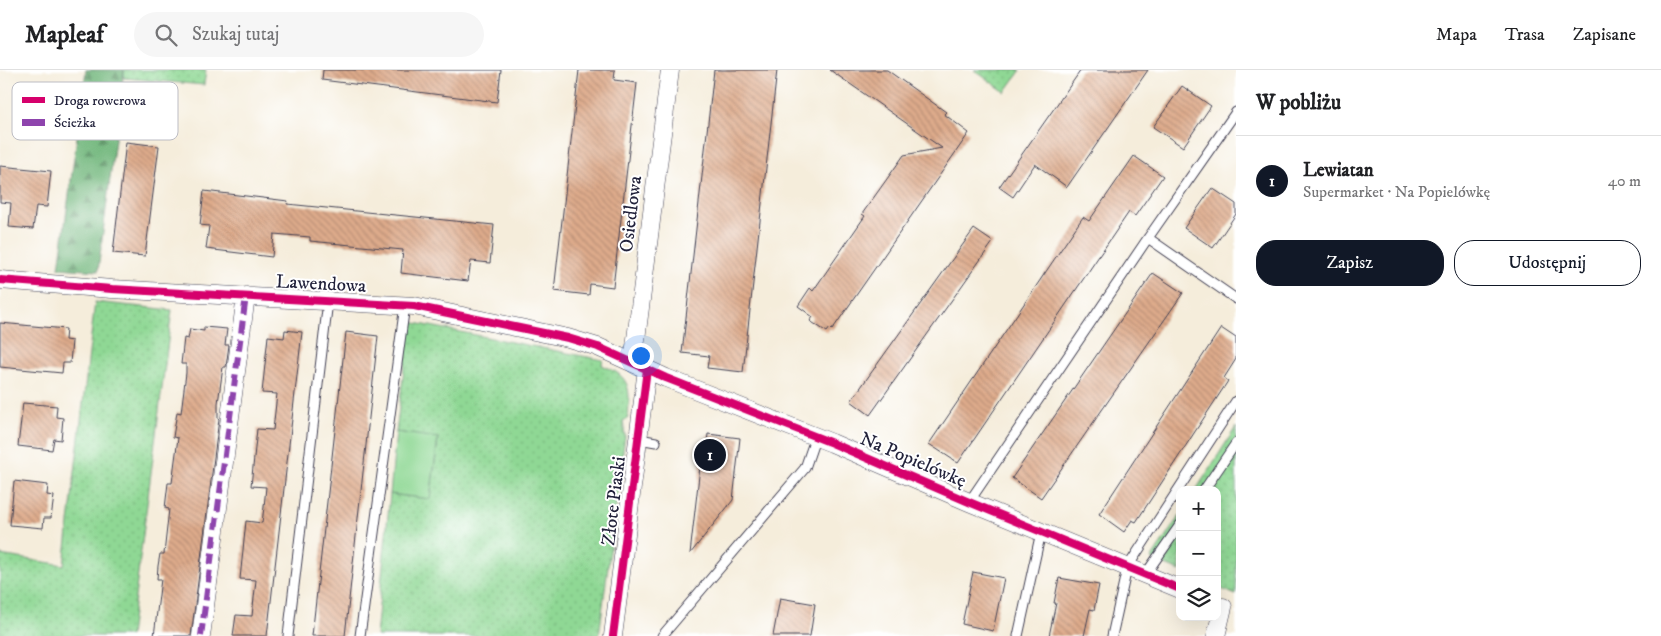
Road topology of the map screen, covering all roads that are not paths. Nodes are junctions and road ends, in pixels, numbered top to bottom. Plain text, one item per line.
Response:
1 (670, 70) edge
2 (1236, 112) edge
3 (1148, 238) junction
4 (0, 280) edge
5 (246, 296) junction
6 (1236, 299) edge
7 (328, 301) junction
8 (405, 305) junction
9 (640, 366) junction
10 (1236, 401) edge
11 (816, 436) junction
12 (639, 439) junction
13 (656, 442) dead end
14 (1236, 443) edge
15 (1207, 486) edge
16 (969, 502) junction
17 (1176, 531) edge
18 (1041, 532) junction
19 (1127, 568) junction
20 (1145, 575) junction
21 (1176, 588) edge
22 (1225, 608) edge
23 (201, 636) edge
24 (288, 636) edge
25 (360, 636) edge
26 (613, 636) edge
27 (662, 636) edge
28 (1018, 636) edge
29 (1112, 636) edge
30 (1216, 636) edge

1 - 9 street, Osiedlowa
2 - 3 lane
3 - 6 lane
3 - 16 lane
4 - 5 street, Lawendowa
5 - 7 street, Lawendowa
5 - 23 street
7 - 8 street, Lawendowa
7 - 24 lane
8 - 9 street, Lawendowa
8 - 25 lane
9 - 11 street, Na Popielówkę
9 - 12 street, Złote Piaski
10 - 19 lane
11 - 16 street, Na Popielówkę
11 - 27 lane
12 - 13 lane
12 - 26 street, Złote Piaski
14 - 15 lane
16 - 18 street, Na Popielówkę
17 - 20 lane
18 - 19 street, Na Popielówkę
18 - 28 lane
19 - 20 street, Na Popielówkę
19 - 29 lane
20 - 21 street, Na Popielówkę
22 - 30 street

